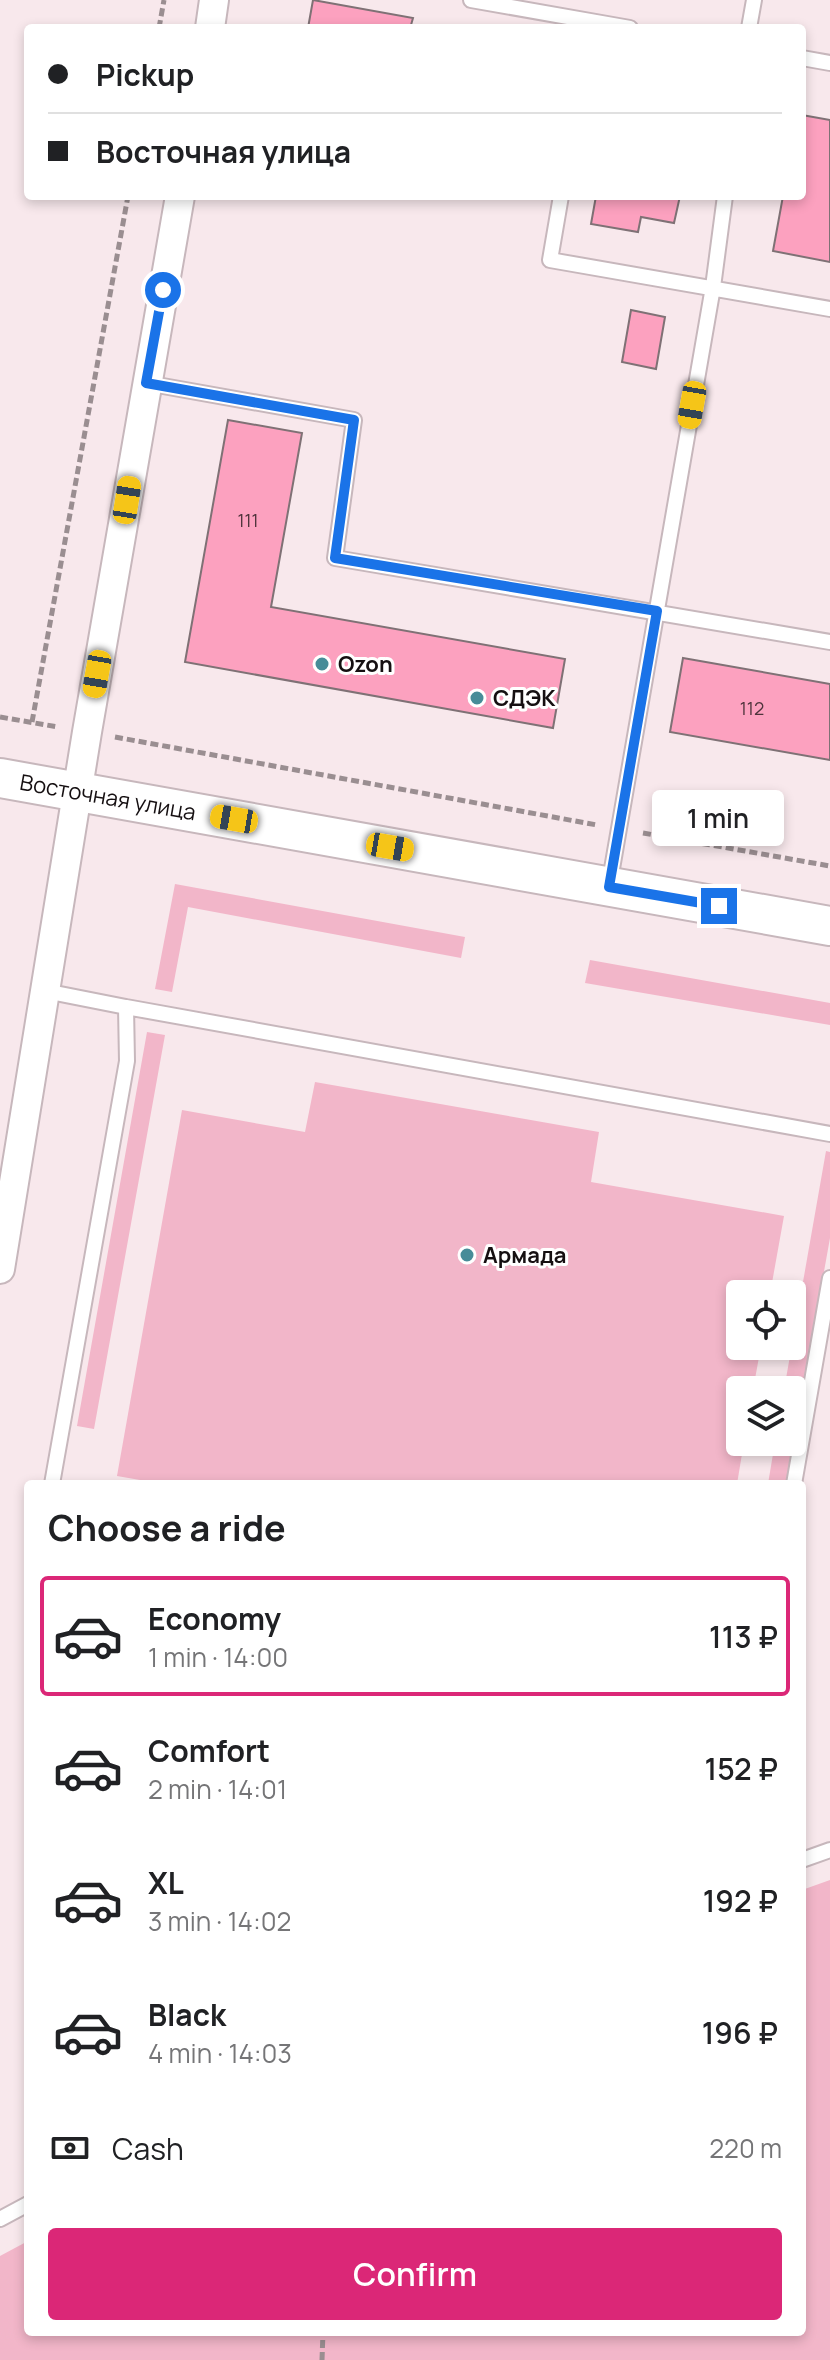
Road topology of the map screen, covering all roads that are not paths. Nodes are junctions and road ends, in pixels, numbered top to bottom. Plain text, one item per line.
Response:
1 (214, 0) edge
2 (471, 0) edge
3 (754, 0) edge
4 (211, 24) edge
5 (607, 24) edge
6 (750, 24) edge
7 (806, 59) edge
8 (830, 63) edge
9 (179, 200) edge
10 (560, 200) edge
11 (724, 200) edge
12 (713, 287) junction
13 (830, 309) edge
14 (146, 383) junction
15 (657, 611) junction
16 (830, 642) edge
17 (0, 778) edge
18 (78, 791) junction
19 (609, 887) junction
20 (830, 926) edge
21 (45, 991) junction
22 (126, 1007) junction
23 (830, 1134) edge
24 (0, 1269) edge
25 (830, 1278) edge
26 (53, 1480) edge
27 (795, 1480) edge
28 (830, 1850) edge
29 (806, 1859) edge
30 (24, 2206) edge
31 (0, 2219) edge

1 - 4 street
2 - 5 lane
3 - 6 lane
7 - 8 lane
9 - 14 street
10 - 12 lane
11 - 12 lane
12 - 13 lane
12 - 15 lane
14 - 15 lane
14 - 18 street
15 - 16 lane
15 - 19 lane
17 - 18 main road, Восточная улица
18 - 19 main road, Восточная улица
18 - 21 street
19 - 20 main road, Восточная улица
21 - 22 lane
21 - 24 street
22 - 23 lane
22 - 26 lane
25 - 27 lane
28 - 29 lane
30 - 31 lane

